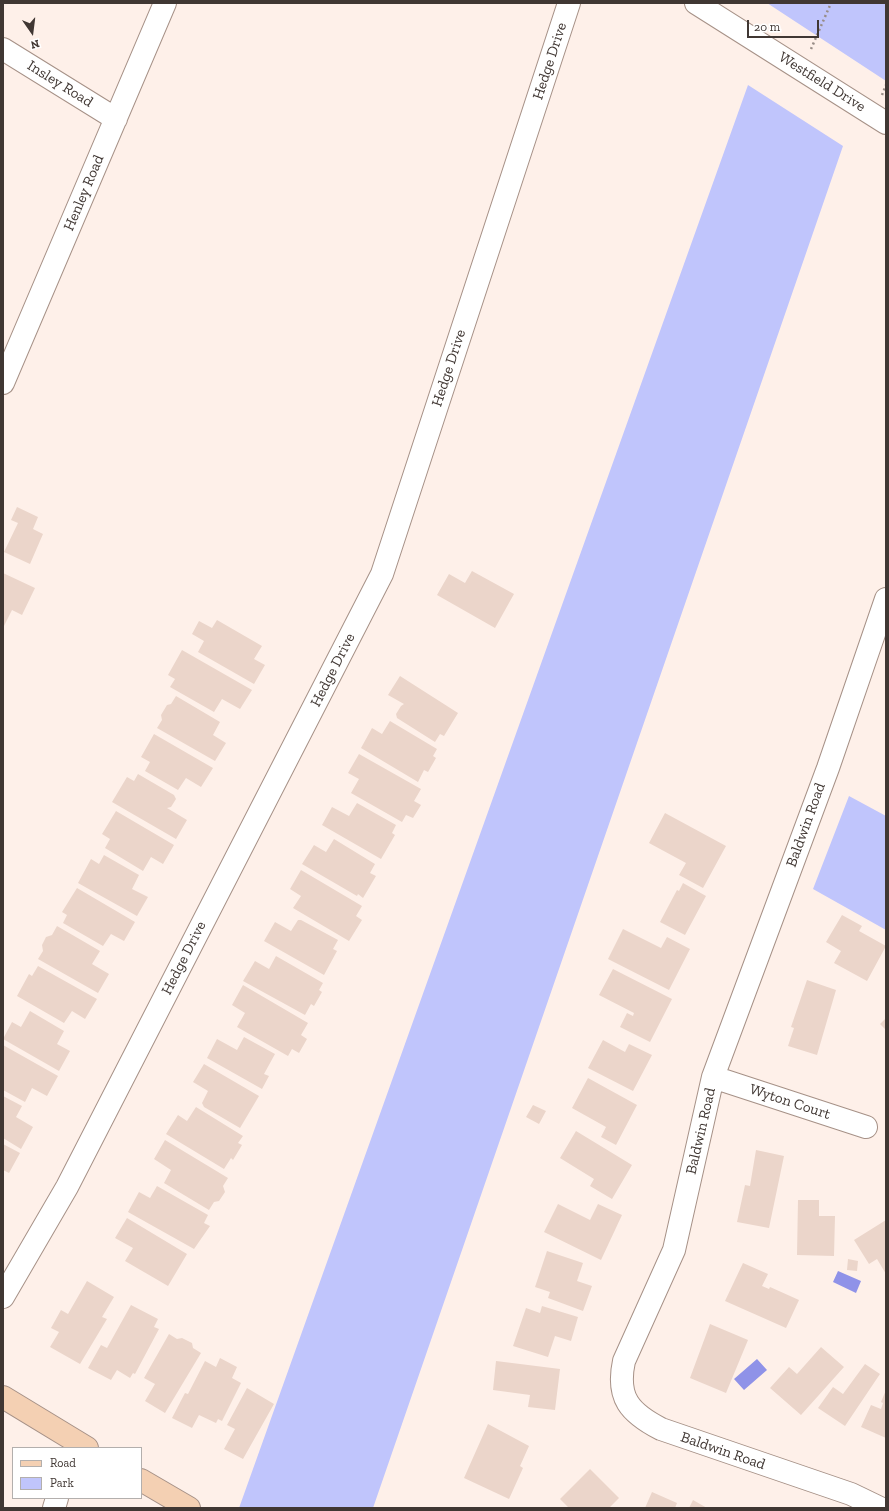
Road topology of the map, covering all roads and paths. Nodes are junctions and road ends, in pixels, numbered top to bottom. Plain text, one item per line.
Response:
1 (165, 3) edge
2 (569, 3) edge
3 (696, 3) edge
4 (832, 3) edge
5 (3, 49) edge
6 (801, 69) junction
7 (116, 119) junction
8 (886, 123) edge
9 (3, 383) edge
10 (885, 605) edge
11 (713, 1077) junction
12 (866, 1127) dead end
13 (3, 1297) edge
14 (3, 1397) edge
15 (79, 1446) edge
16 (142, 1481) edge
17 (189, 1508) edge
18 (880, 1508) edge

1 - 7 street, Henley Road
2 - 13 street, Hedge Drive
3 - 6 street, Westfield Drive
4 - 6 path
5 - 7 street, Insley Road
6 - 8 street, Westfield Drive
7 - 9 street, Henley Road
10 - 11 street, Baldwin Road
11 - 12 street, Wyton Court
11 - 18 street, Baldwin Road
14 - 15 street
16 - 17 street

